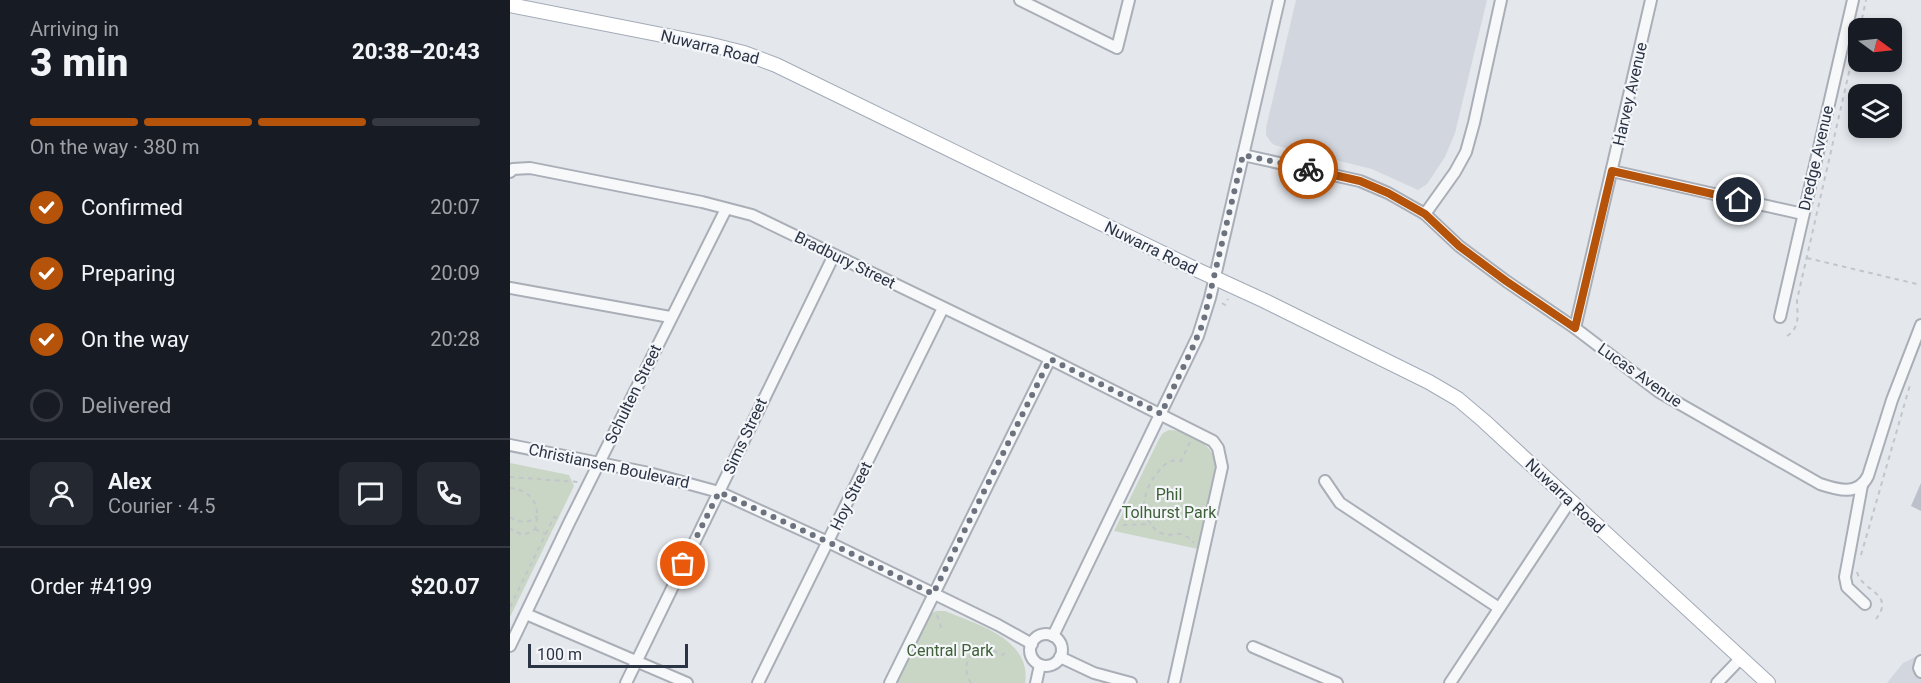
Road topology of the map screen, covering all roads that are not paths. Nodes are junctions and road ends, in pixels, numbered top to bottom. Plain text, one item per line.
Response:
1 (1020, 0) edge
2 (1129, 0) edge
3 (1279, 0) edge
4 (1501, 0) edge
5 (1651, 0) edge
6 (1853, 0) edge
7 (510, 5) edge
8 (1243, 155) junction
9 (1612, 171) junction
10 (510, 172) edge
11 (726, 208) junction
12 (1425, 214) junction
13 (1803, 214) junction
14 (834, 255) junction
15 (1214, 278) junction
16 (510, 288) edge
17 (943, 308) junction
18 (670, 317) junction
19 (1780, 317) dead end
20 (1921, 325) edge
21 (1575, 328) junction
22 (1050, 359) junction
23 (1161, 414) junction
24 (510, 445) edge
25 (600, 462) junction
26 (1326, 481) dead end
27 (1862, 485) junction
28 (719, 492) junction
29 (1570, 501) junction
30 (828, 542) junction
31 (933, 594) junction
32 (1864, 604) dead end
33 (1499, 608) junction
34 (526, 614) junction
35 (1053, 636) junction
36 (1032, 644) junction
37 (510, 646) edge
38 (1253, 647) dead end
39 (1060, 657) junction
40 (1741, 658) junction
41 (636, 661) junction
42 (1921, 662) edge
43 (1040, 664) junction
44 (1921, 672) edge
45 (626, 683) edge
46 (687, 683) edge
47 (758, 683) edge
48 (890, 683) edge
49 (1036, 683) edge
50 (1131, 683) edge
51 (1174, 683) edge
52 (1337, 683) edge
53 (1450, 683) edge
54 (1717, 683) edge
55 (1768, 683) edge

1 - 2 street
3 - 8 street
4 - 12 street
5 - 9 street, Harvey Avenue
6 - 13 street, Dredge Avenue
7 - 15 main road, Nuwarra Road
8 - 12 street, Lucas Avenue
8 - 15 street
9 - 13 street
9 - 21 street, Harvey Avenue
10 - 11 street, Bradbury Street
11 - 14 street, Bradbury Street
11 - 18 street, Schulten Street
12 - 21 street, Lucas Avenue
13 - 19 street, Dredge Avenue
14 - 17 street, Bradbury Street
14 - 28 street, Sims Street
15 - 23 street
15 - 29 main road, Nuwarra Road
16 - 18 street
17 - 22 street, Bradbury Street
17 - 30 street, Hoy Street
18 - 25 street, Schulten Street
20 - 27 street
21 - 27 street, Lucas Avenue
22 - 23 street, Bradbury Street
22 - 31 street
23 - 35 street
23 - 51 street, Bradbury Street
24 - 25 street, Christiansen Boulevard
25 - 28 street, Christiansen Boulevard
25 - 34 street, Schulten Street
26 - 33 street
27 - 32 street
28 - 30 street, Christiansen Boulevard
28 - 41 street, Sims Street
29 - 33 street
29 - 40 main road, Nuwarra Road
30 - 31 street, Christiansen Boulevard
30 - 47 street, Hoy Street
31 - 36 street, Christiansen Boulevard
31 - 48 street
33 - 53 street
34 - 37 street, Schulten Street
34 - 41 street
35 - 36 street
35 - 39 street
36 - 43 street
38 - 52 street
39 - 43 street
39 - 50 street
40 - 54 street
40 - 55 main road, Nuwarra Road
41 - 45 street, Sims Street
41 - 46 street
42 - 44 street
43 - 49 street

